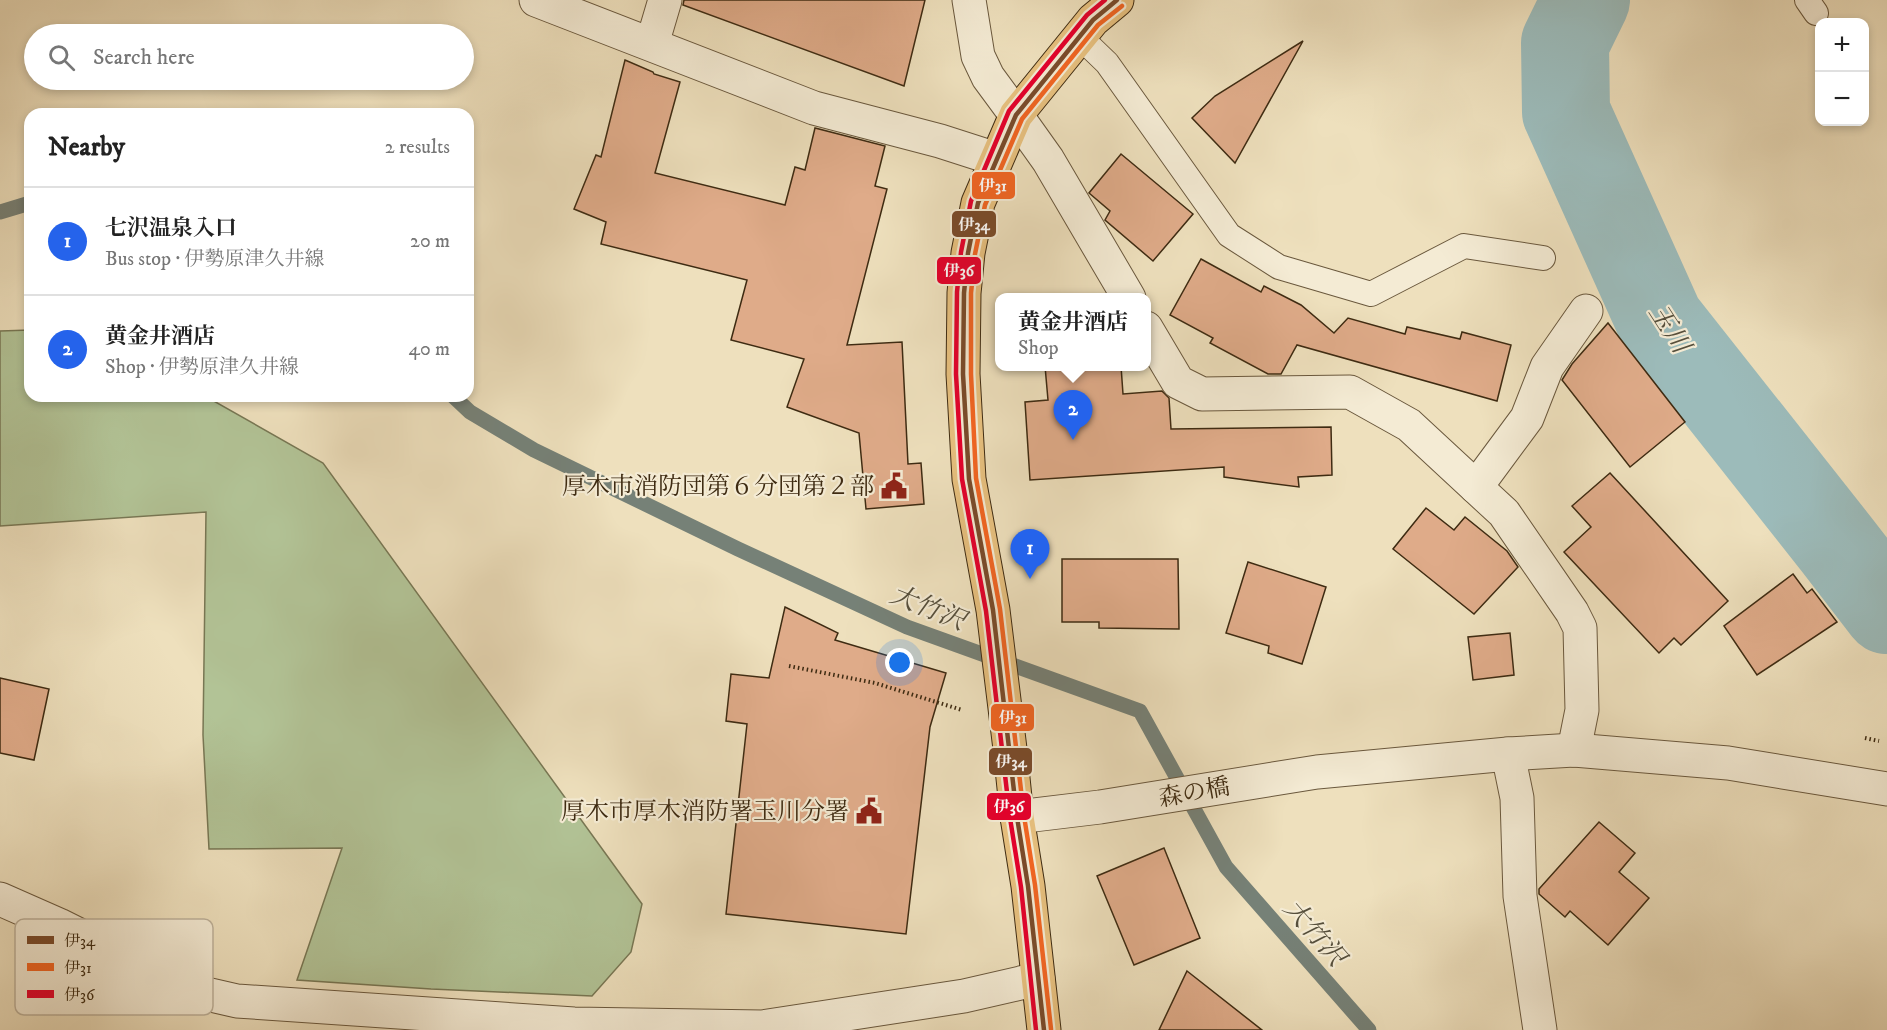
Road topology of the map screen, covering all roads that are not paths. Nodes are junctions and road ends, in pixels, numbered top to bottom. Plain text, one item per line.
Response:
1 (536, 0) edge
2 (665, 0) edge
3 (969, 0) edge
4 (1117, 0) edge
5 (1079, 36) junction
6 (652, 44) junction
7 (1016, 115) junction
8 (996, 159) junction
9 (1543, 258) dead end
10 (1127, 293) edge
11 (1586, 311) dead end
12 (1151, 336) edge
13 (1476, 487) junction
14 (1574, 750) junction
15 (1508, 754) junction
16 (1879, 788) edge
17 (1017, 817) junction
18 (0, 899) edge
19 (45, 919) edge
20 (1038, 979) junction
21 (213, 996) edge
22 (1044, 1030) edge
23 (1540, 1030) edge

1 - 6 street
2 - 6 street
3 - 7 street
4 - 5 main road
5 - 7 main road
5 - 9 lane
6 - 8 street
7 - 8 main road
7 - 10 street
8 - 17 main road
11 - 13 street
12 - 13 street
13 - 14 street
14 - 15 street, 森の橋
14 - 16 street, 森の橋
15 - 17 street, 森の橋
15 - 23 street
17 - 20 main road
18 - 19 street
20 - 21 street
20 - 22 main road

